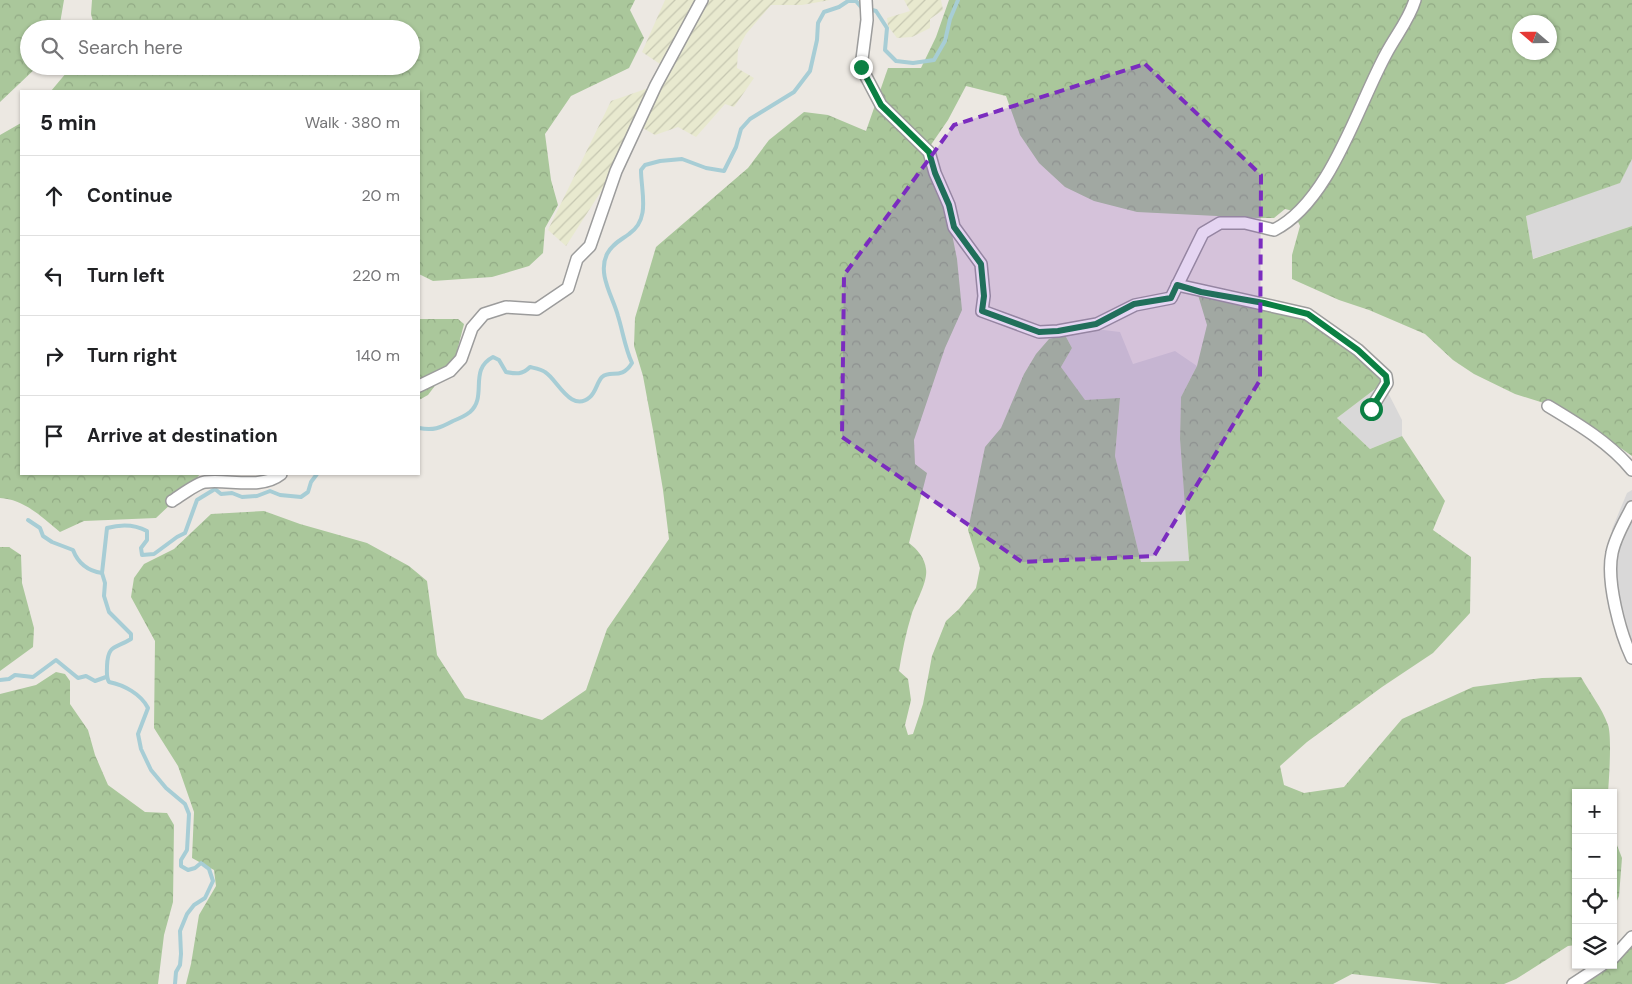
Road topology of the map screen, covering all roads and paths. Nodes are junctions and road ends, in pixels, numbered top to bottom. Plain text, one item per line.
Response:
1 (702, 0) edge
2 (866, 0) edge
3 (1415, 0) edge
4 (1177, 285) junction
5 (420, 386) edge
6 (1548, 406) dead end
7 (1371, 409) dead end
8 (1632, 470) edge
9 (280, 475) edge
10 (172, 501) dead end
11 (1632, 507) edge
12 (1632, 658) edge
13 (1632, 937) edge
14 (1617, 954) edge
15 (1596, 969) edge
16 (1573, 984) edge

1 - 5 street
2 - 4 street
3 - 4 street
4 - 7 street
6 - 8 street
9 - 10 street
11 - 12 street
13 - 14 street
15 - 16 street

